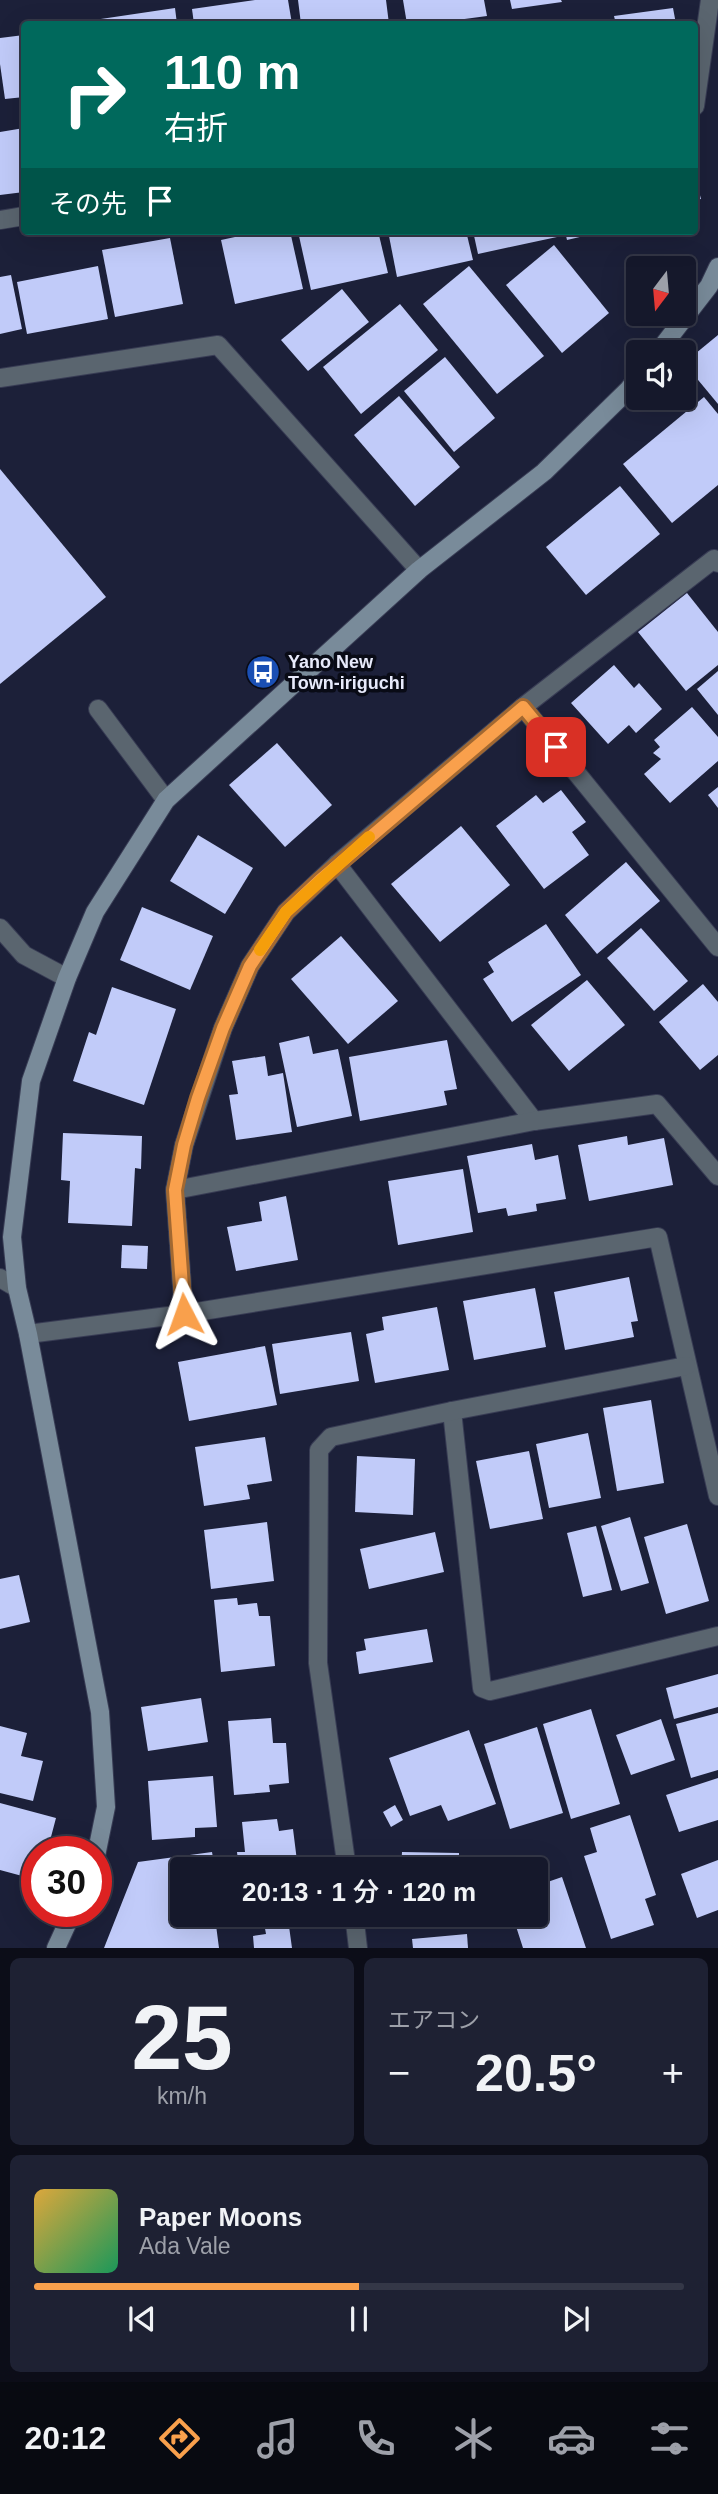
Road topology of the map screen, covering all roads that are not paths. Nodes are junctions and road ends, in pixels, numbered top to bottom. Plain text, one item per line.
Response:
1 (710, 0) edge
2 (698, 85) edge
3 (21, 216) edge
4 (0, 220) edge
5 (718, 267) edge
6 (714, 289) edge
7 (669, 340) edge
8 (0, 378) edge
9 (626, 392) edge
10 (718, 564) edge
11 (419, 570) junction
12 (523, 707) junction
13 (98, 709) dead end
14 (166, 800) junction
15 (337, 864) junction
16 (0, 928) edge
17 (718, 947) edge
18 (67, 978) junction
19 (534, 1121) junction
20 (718, 1176) edge
21 (175, 1190) junction
22 (0, 1278) edge
23 (17, 1287) junction
24 (184, 1314) junction
25 (28, 1335) junction
26 (686, 1366) junction
27 (452, 1411) junction
28 (718, 1496) edge
29 (718, 1636) edge
30 (100, 1836) edge
31 (345, 1857) edge
32 (66, 1927) edge
33 (356, 1927) edge
34 (56, 1948) edge
35 (358, 1948) edge

1 - 2 street
3 - 4 street
5 - 6 street
6 - 7 street
8 - 11 street
9 - 11 street
10 - 12 street
11 - 14 street
12 - 15 street
12 - 17 street
13 - 14 street
14 - 18 street
15 - 19 street
15 - 21 street
16 - 18 street
18 - 23 street
19 - 20 street
19 - 21 street
21 - 24 street
22 - 23 street
23 - 25 street
24 - 25 street
24 - 26 street
25 - 30 street
26 - 27 street
26 - 28 street
27 - 29 street
27 - 31 street
32 - 34 street
33 - 35 street

